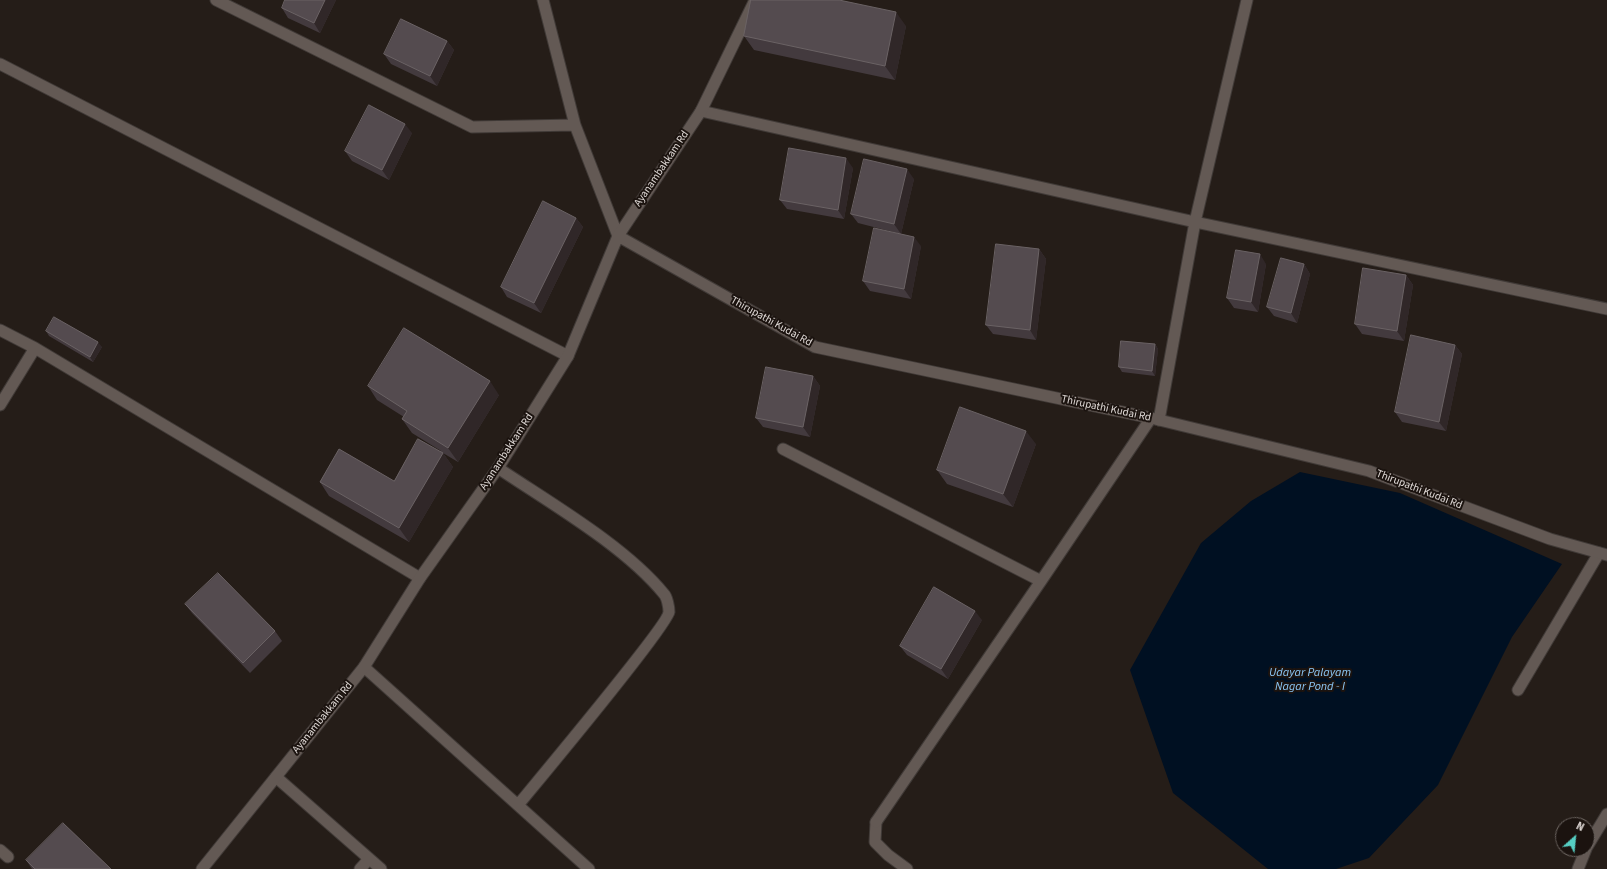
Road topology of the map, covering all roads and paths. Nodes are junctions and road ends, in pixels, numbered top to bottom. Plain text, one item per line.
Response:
1 (216, 0) edge
2 (543, 0) edge
3 (755, 0) edge
4 (1247, 0) edge
5 (0, 64) edge
6 (701, 111) junction
7 (575, 125) junction
8 (1195, 222) junction
9 (618, 236) junction
10 (1607, 309) edge
11 (0, 330) edge
12 (35, 348) junction
13 (568, 356) junction
14 (0, 405) edge
15 (1155, 419) junction
16 (783, 449) dead end
17 (498, 468) junction
18 (1603, 554) edge
19 (420, 578) junction
20 (1040, 581) junction
21 (364, 667) junction
22 (1518, 690) dead end
23 (276, 777) junction
24 (518, 805) junction
25 (1607, 814) edge
26 (1595, 834) edge
27 (1583, 857) edge
28 (369, 859) junction
29 (202, 869) edge
30 (360, 869) edge
31 (381, 869) edge
32 (589, 869) edge
33 (907, 869) edge
34 (1578, 869) edge

1 - 7 street
2 - 7 street
3 - 6 street, Ayanambakkam Rd
4 - 8 street
5 - 13 street
6 - 8 street
6 - 9 street, Ayanambakkam Rd
7 - 9 street
8 - 10 street
8 - 15 street
9 - 13 street, Ayanambakkam Rd
9 - 15 street, Thirupathi Kudai Rd
11 - 12 street
12 - 14 street
12 - 19 street
13 - 17 street, Ayanambakkam Rd
15 - 18 street, Thirupathi Kudai Rd
15 - 20 street
16 - 20 street
17 - 19 street, Ayanambakkam Rd
17 - 24 street
18 - 22 street
19 - 21 street, Ayanambakkam Rd
20 - 33 street
21 - 23 street, Ayanambakkam Rd
21 - 24 street
23 - 28 street
23 - 29 street, Ayanambakkam Rd
24 - 32 street
25 - 26 street
27 - 34 street
28 - 30 street
28 - 31 street

